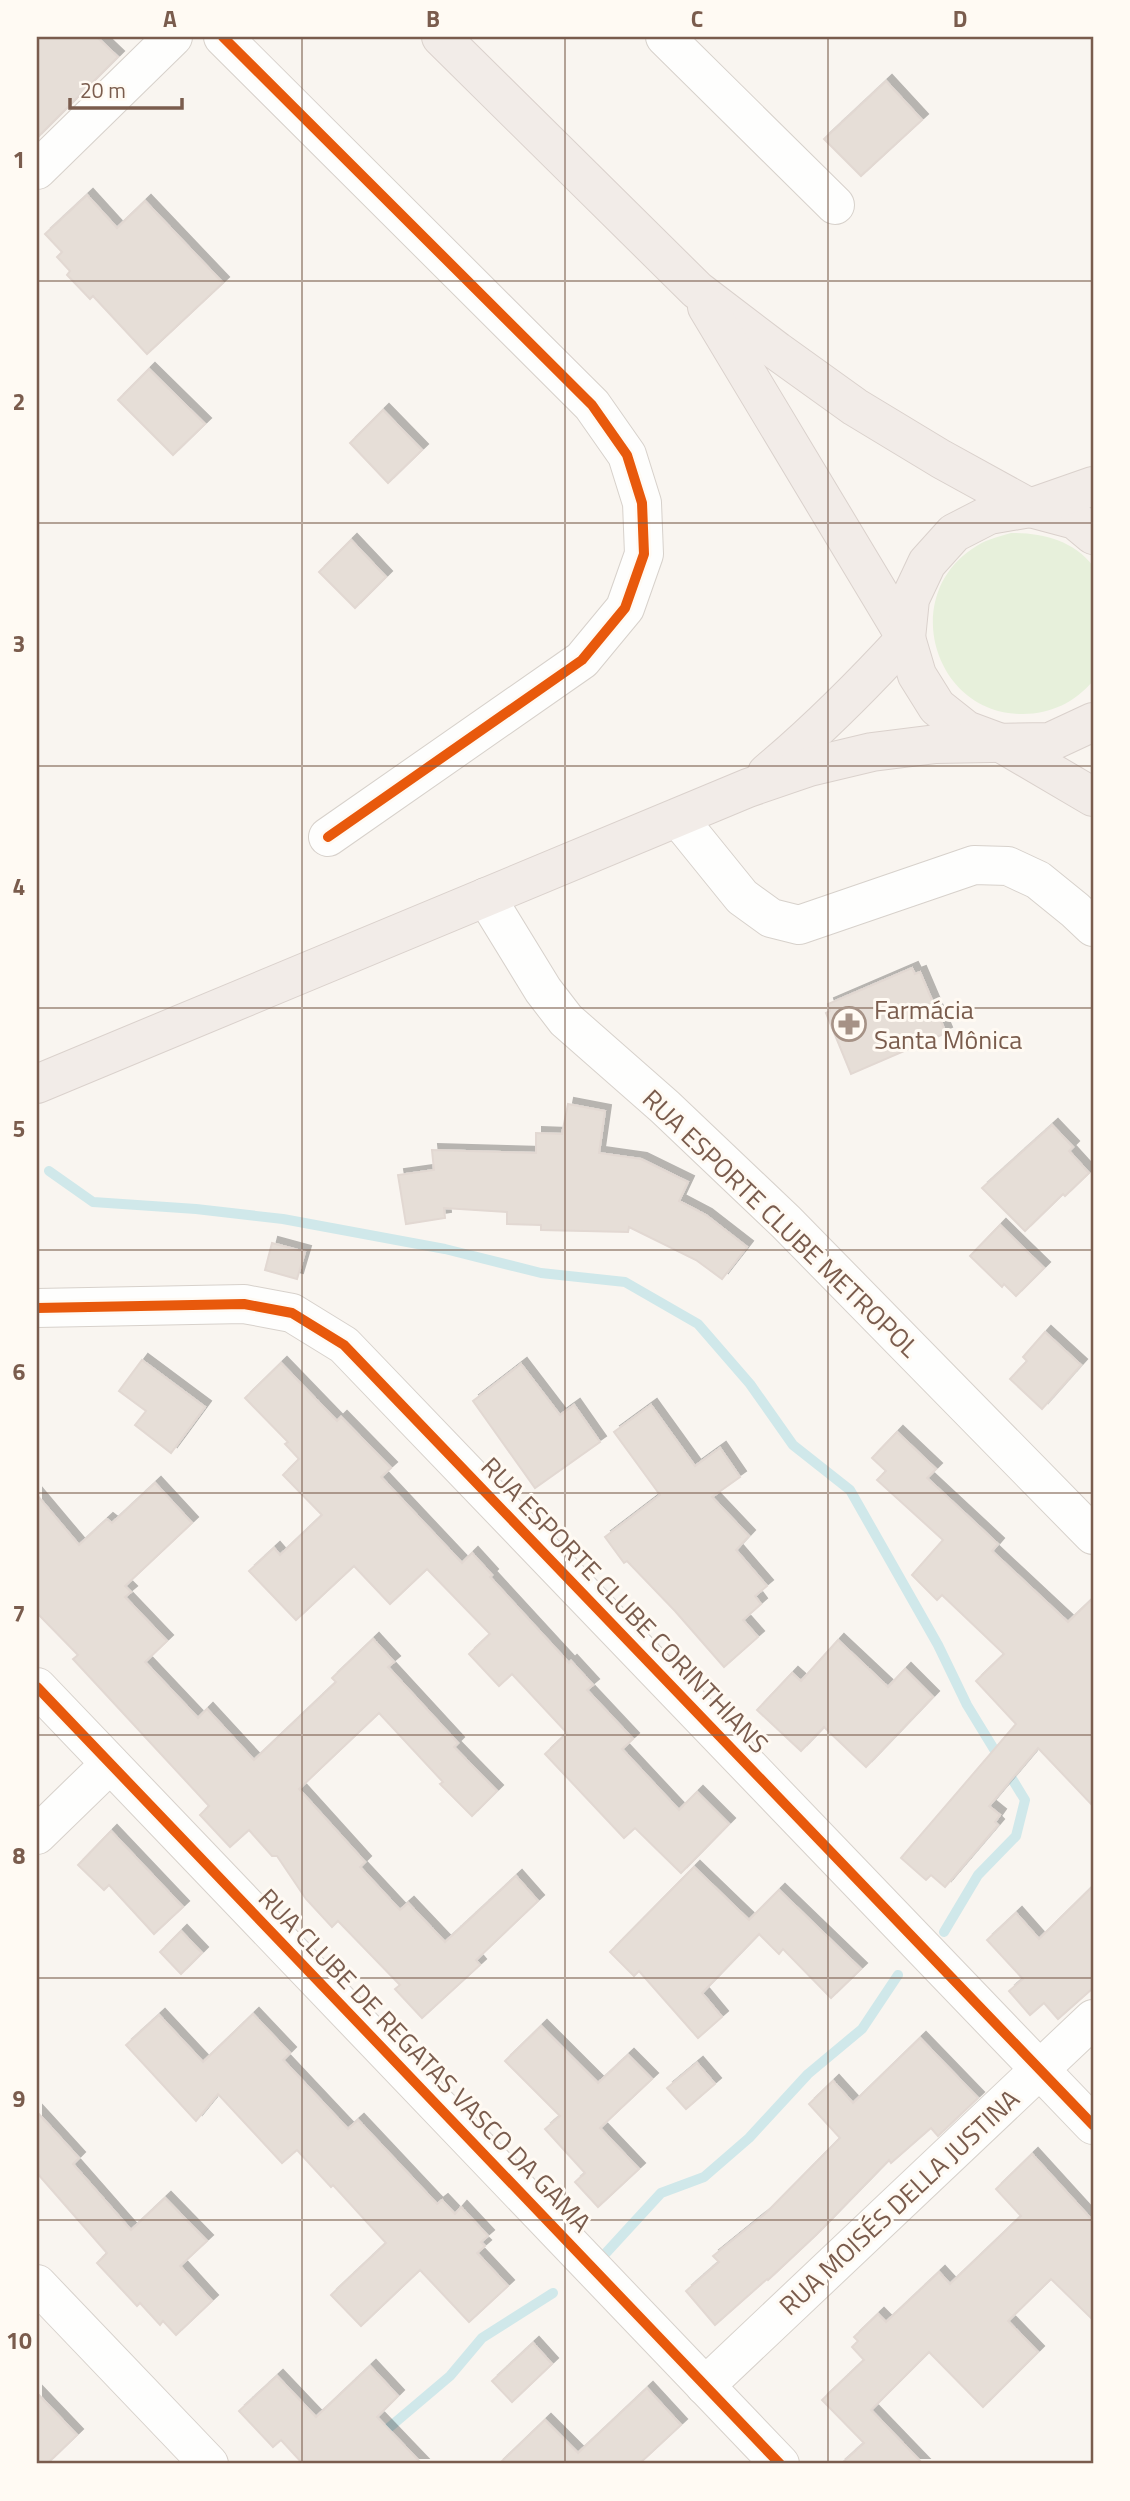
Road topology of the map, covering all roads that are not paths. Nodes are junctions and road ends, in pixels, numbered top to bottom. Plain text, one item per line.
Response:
1 (173, 37) edge
2 (223, 37) edge
3 (441, 37) edge
4 (665, 37) edge
5 (37, 170) edge
6 (835, 205) dead end
7 (697, 290) junction
8 (1093, 486) edge
9 (1030, 508) junction
10 (1093, 535) edge
11 (906, 638) junction
12 (1093, 722) edge
13 (1001, 743) junction
14 (748, 788) junction
15 (1093, 797) edge
16 (678, 818) junction
17 (328, 836) dead end
18 (486, 897) junction
19 (1093, 927) edge
20 (37, 1084) edge
21 (37, 1308) edge
22 (1093, 1535) edge
23 (37, 1687) edge
24 (110, 1764) junction
25 (37, 1835) edge
26 (1093, 2018) edge
27 (1040, 2069) junction
28 (1093, 2125) edge
29 (37, 2284) edge
30 (705, 2386) junction
31 (209, 2464) edge
32 (780, 2464) edge

1 - 5 street
2 - 17 street
3 - 7 highway
4 - 6 street
7 - 9 highway
7 - 11 highway
8 - 9 highway
9 - 10 highway
9 - 11 highway
11 - 13 highway
11 - 14 highway
12 - 13 highway
13 - 14 highway
13 - 15 highway
14 - 16 highway
16 - 18 highway
16 - 19 street
18 - 20 highway
18 - 22 street, RUA ESPORTE CLUBE METROPOL
21 - 27 street, RUA ESPORTE CLUBE CORINTHIANS
23 - 24 street, RUA CLUBE DE REGATAS VASCO DA GAMA
24 - 25 street
24 - 30 street, RUA CLUBE DE REGATAS VASCO DA GAMA
26 - 27 street, RUA MOISÉS DELLA JUSTINA
27 - 28 street, RUA ESPORTE CLUBE CORINTHIANS
27 - 30 street, RUA MOISÉS DELLA JUSTINA
29 - 31 street
30 - 32 street, RUA CLUBE DE REGATAS VASCO DA GAMA

